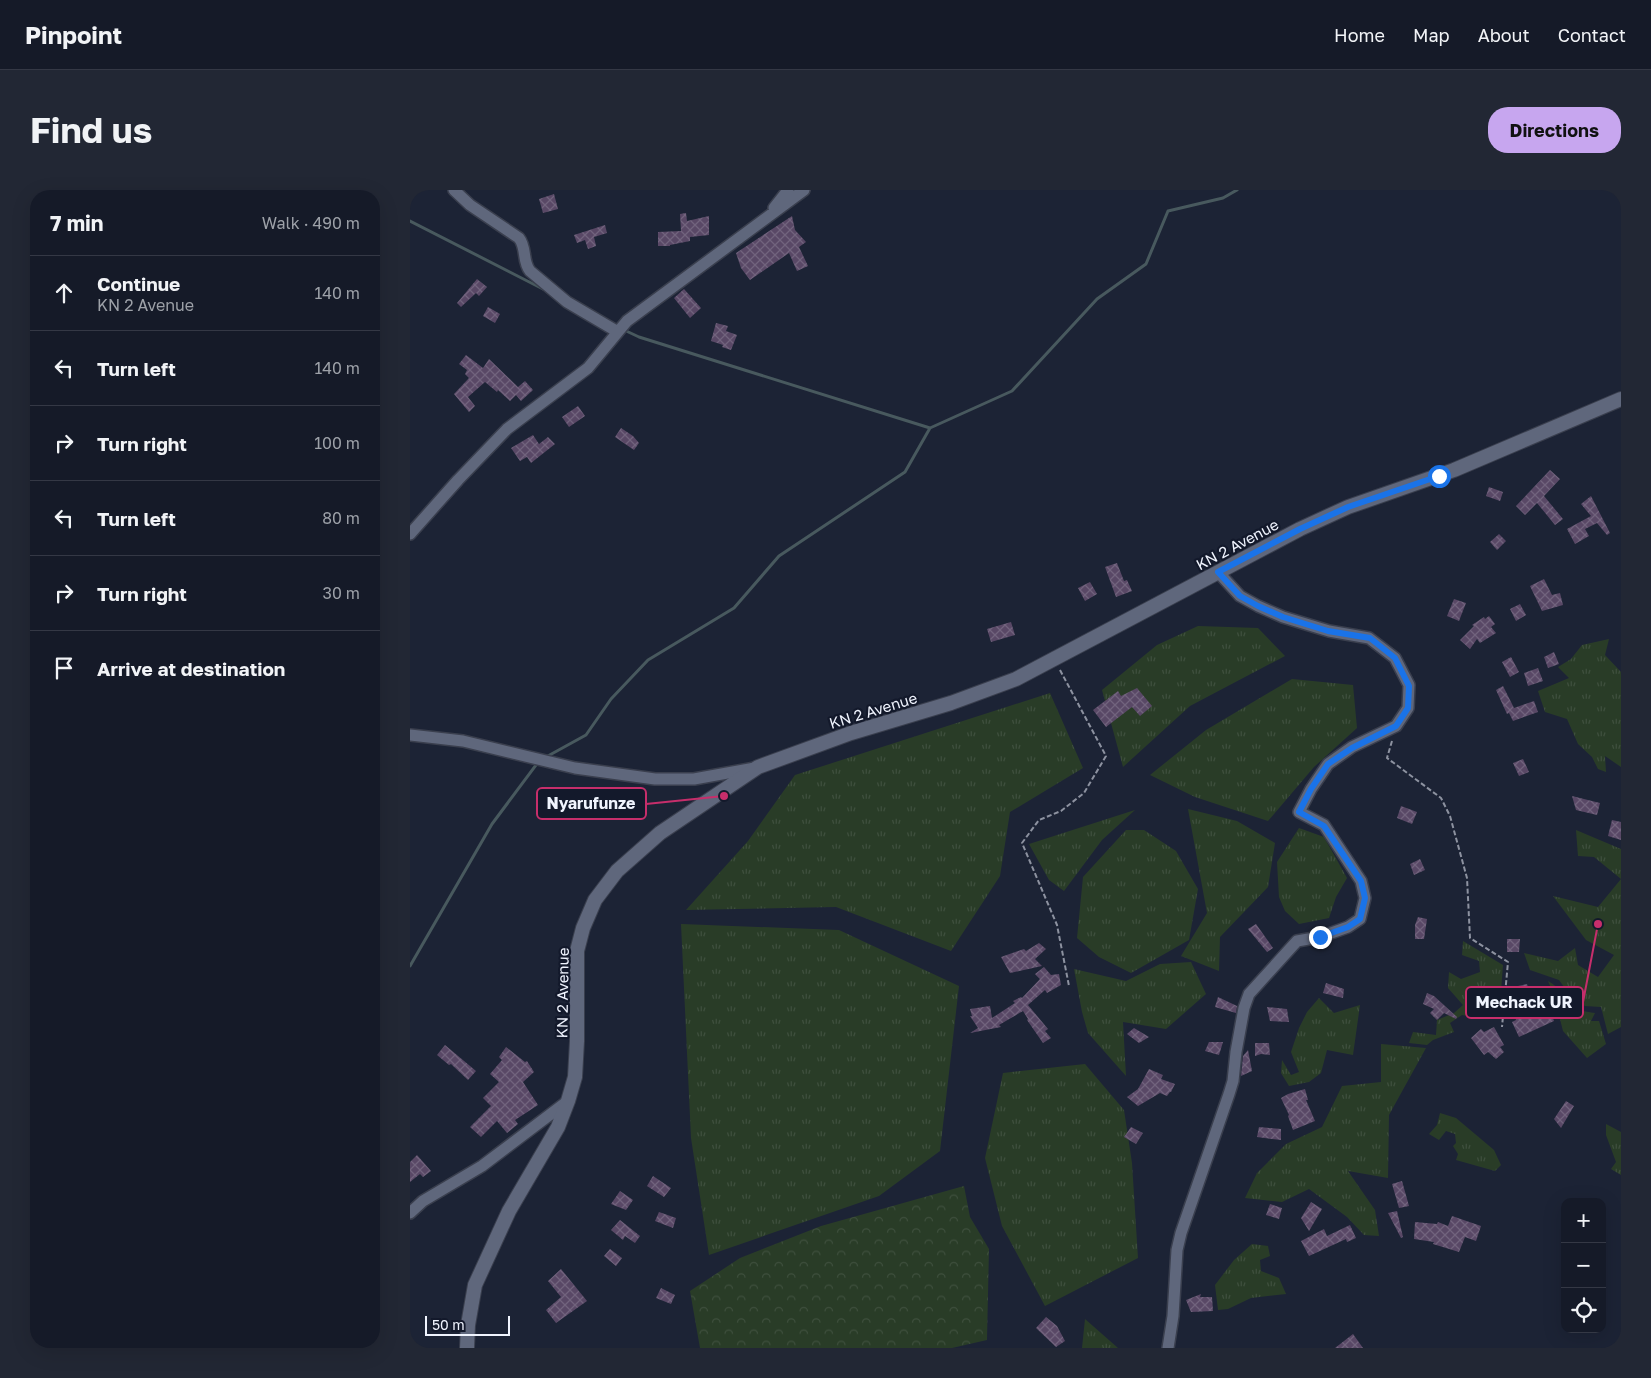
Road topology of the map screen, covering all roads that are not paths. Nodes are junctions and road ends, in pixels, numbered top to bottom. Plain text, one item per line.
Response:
1 (454, 190) edge
2 (788, 190) edge
3 (804, 190) edge
4 (765, 219) junction
5 (618, 332) junction
6 (1621, 399) edge
7 (410, 534) edge
8 (1218, 572) junction
9 (410, 735) edge
10 (758, 767) junction
11 (568, 1101) junction
12 (410, 1214) edge
13 (468, 1348) edge
14 (1168, 1348) edge

1 - 5 street
2 - 4 street
3 - 4 street
4 - 5 street
5 - 7 street
6 - 8 main road, KN 2 Avenue
8 - 10 main road, KN 2 Avenue
8 - 14 street
9 - 10 street
10 - 11 main road, KN 2 Avenue
11 - 12 street
11 - 13 main road, KN 2 Avenue

